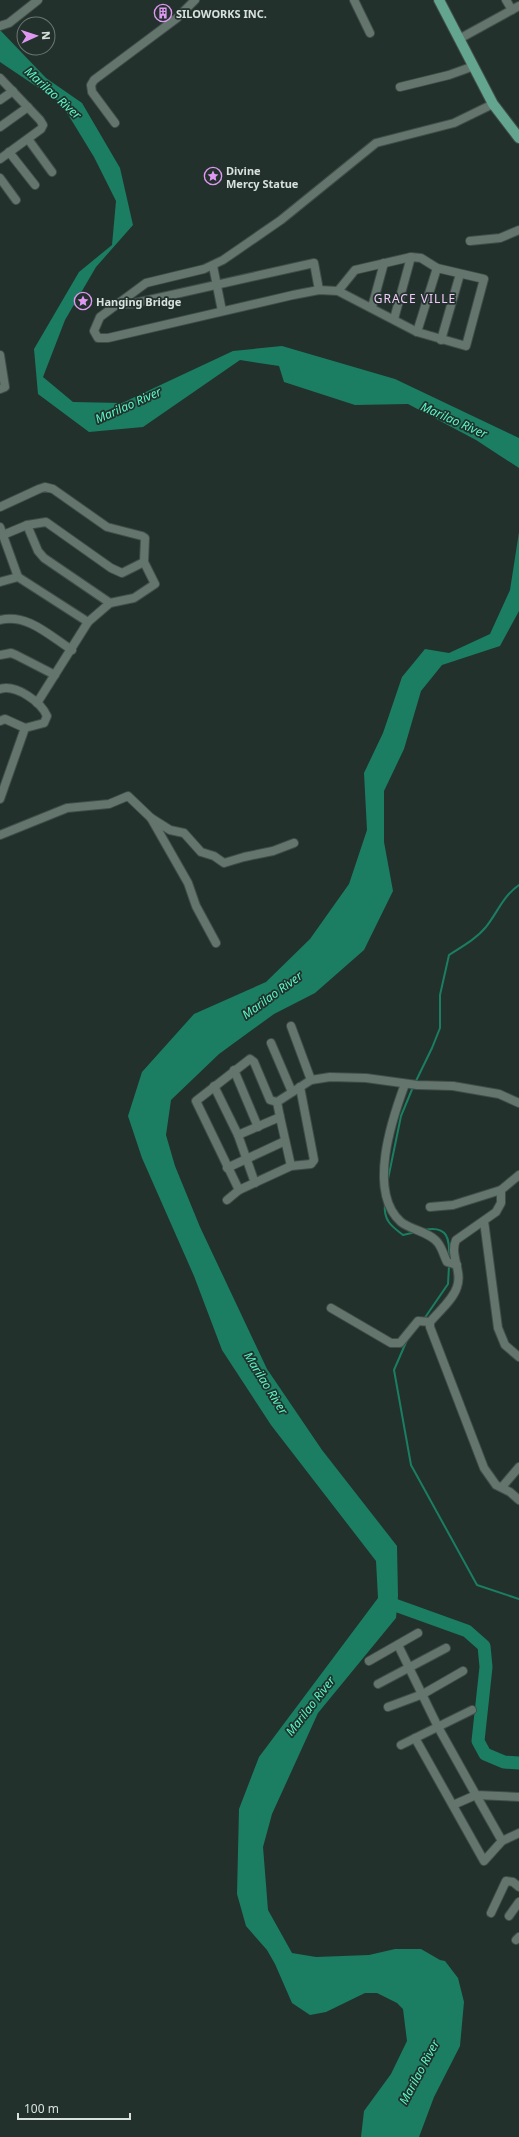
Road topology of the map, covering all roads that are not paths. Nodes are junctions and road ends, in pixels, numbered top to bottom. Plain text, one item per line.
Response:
1 (38, 0) edge
2 (195, 0) edge
3 (354, 0) edge
4 (439, 0) edge
5 (506, 0) edge
6 (515, 8) edge
7 (0, 26) edge
8 (370, 32) dead end
9 (459, 39) junction
10 (474, 66) junction
11 (0, 78) edge
12 (400, 87) dead end
13 (14, 91) junction
14 (0, 100) edge
15 (493, 104) junction
16 (28, 107) junction
17 (115, 123) dead end
18 (0, 128) edge
19 (519, 138) edge
20 (28, 139) junction
21 (9, 152) junction
22 (0, 159) edge
23 (52, 172) dead end
24 (0, 178) edge
25 (35, 185) dead end
26 (16, 200) dead end
27 (519, 230) edge
28 (470, 241) dead end
29 (411, 257) junction
30 (384, 262) junction
31 (213, 266) junction
32 (437, 268) junction
33 (460, 274) junction
34 (217, 284) junction
35 (319, 290) junction
36 (338, 291) junction
37 (117, 304) junction
38 (372, 307) junction
39 (222, 311) junction
40 (394, 319) junction
41 (417, 332) junction
42 (441, 340) junction
43 (0, 355) edge
44 (3, 388) edge
45 (0, 507) edge
46 (27, 525) junction
47 (0, 527) edge
48 (3, 536) junction
49 (144, 562) junction
50 (18, 577) junction
51 (0, 582) edge
52 (110, 603) junction
53 (0, 620) edge
54 (88, 622) junction
55 (72, 650) junction
56 (0, 656) edge
57 (55, 675) junction
58 (0, 688) edge
59 (38, 703) junction
60 (1, 717) edge
61 (26, 728) junction
62 (3, 777) edge
63 (0, 799) edge
64 (151, 818) junction
65 (0, 835) edge
66 (294, 843) dead end
67 (216, 943) dead end
68 (290, 1026) dead end
69 (271, 1043) dead end
70 (234, 1070) junction
71 (311, 1080) junction
72 (411, 1085) junction
73 (214, 1086) junction
74 (300, 1087) junction
75 (292, 1092) junction
76 (277, 1102) junction
77 (519, 1103) edge
78 (280, 1117) junction
79 (258, 1127) junction
80 (238, 1135) junction
81 (285, 1141) junction
82 (247, 1159) junction
83 (291, 1166) junction
84 (227, 1168) junction
85 (519, 1175) edge
86 (255, 1183) junction
87 (239, 1190) junction
88 (501, 1190) junction
89 (227, 1200) dead end
90 (430, 1207) dead end
91 (484, 1221) junction
92 (456, 1265) junction
93 (331, 1308) dead end
94 (430, 1322) junction
95 (519, 1357) edge
96 (519, 1467) edge
97 (502, 1487) junction
98 (519, 1500) edge
99 (418, 1633) dead end
100 (398, 1645) junction
101 (446, 1648) dead end
102 (369, 1661) dead end
103 (410, 1668) junction
104 (462, 1671) dead end
105 (378, 1684) dead end
106 (423, 1694) junction
107 (388, 1707) dead end
108 (472, 1710) dead end
109 (438, 1727) junction
110 (415, 1738) junction
111 (401, 1746) dead end
112 (476, 1795) junction
113 (519, 1796) edge
114 (453, 1805) junction
115 (519, 1833) edge
116 (502, 1841) junction
117 (519, 1887) edge
118 (519, 1902) edge
119 (490, 1913) dead end
120 (509, 1916) dead end

1 - 7 street
2 - 17 street
3 - 8 street
4 - 9 main road
5 - 6 street
6 - 9 street
9 - 10 main road
10 - 12 street
10 - 15 main road
11 - 13 street
13 - 14 street
13 - 16 street
15 - 19 main road
15 - 31 street
16 - 18 street
16 - 20 street
20 - 21 street
20 - 23 street
21 - 22 street
21 - 25 street
24 - 26 street
27 - 28 street
29 - 30 street
29 - 32 street
29 - 40 street
30 - 36 street
30 - 38 street
31 - 34 street
31 - 37 street
32 - 33 street
32 - 41 street
33 - 42 street
33 - 42 street
34 - 35 street
34 - 37 street
34 - 39 street
35 - 36 street
35 - 39 street
36 - 38 street
37 - 39 street
38 - 40 street
40 - 41 street
41 - 42 street
43 - 44 street
45 - 49 street
46 - 48 street
46 - 49 street
46 - 52 street
47 - 48 street
48 - 50 street
49 - 52 street
50 - 51 street
50 - 54 street
52 - 54 street
53 - 55 street
54 - 55 street
55 - 57 street
56 - 57 street
57 - 59 street
58 - 59 street
59 - 61 street
60 - 61 street
61 - 62 street
62 - 63 street
64 - 65 street
64 - 66 street
64 - 67 street
68 - 71 street
69 - 75 street
70 - 73 street
70 - 76 street
70 - 79 street
71 - 72 street
71 - 74 street
72 - 77 street
72 - 92 street
73 - 80 street
73 - 84 street
74 - 75 street
74 - 83 street
75 - 76 street
76 - 78 street
78 - 79 street
78 - 81 street
79 - 80 street
80 - 82 street
81 - 82 street
81 - 83 street
82 - 84 street
82 - 86 street
83 - 86 street
84 - 87 street
85 - 88 street
86 - 87 street
87 - 89 street
88 - 90 street
88 - 91 street
91 - 92 street
91 - 95 street
92 - 94 street
93 - 94 street
94 - 97 street
96 - 97 street
97 - 98 street
99 - 100 street
100 - 102 street
100 - 103 street
101 - 103 street
103 - 105 street
103 - 106 street
104 - 106 street
106 - 107 street
106 - 109 street
108 - 109 street
109 - 110 street
109 - 112 street
110 - 111 street
110 - 114 street
112 - 113 street
112 - 114 street
112 - 116 street
114 - 116 street
115 - 116 street
117 - 119 street
118 - 120 street

